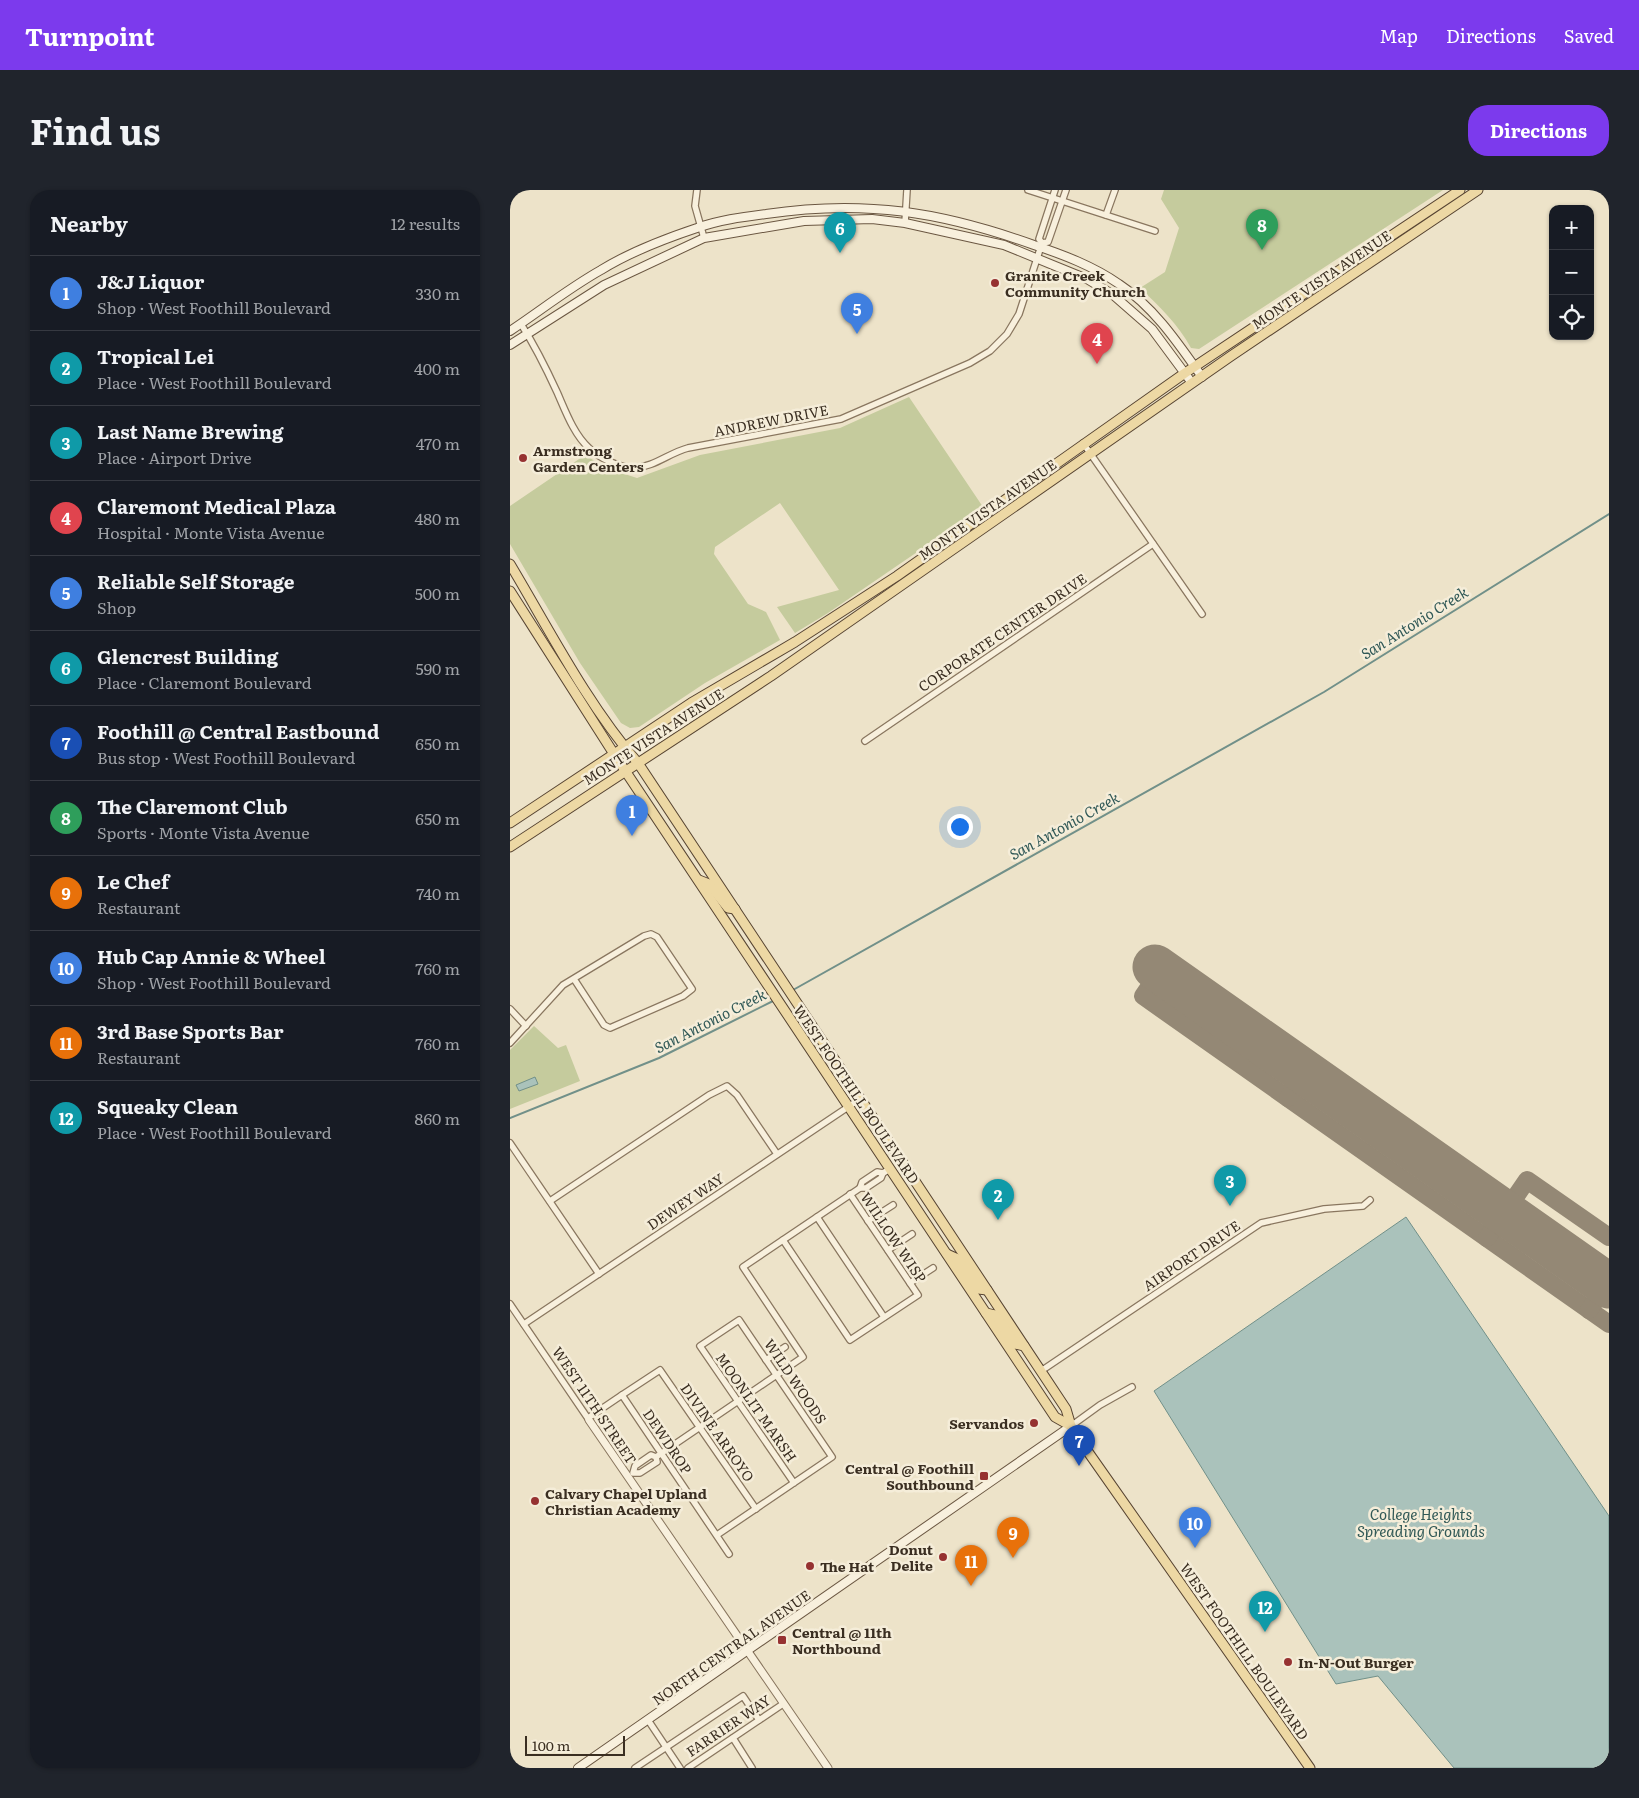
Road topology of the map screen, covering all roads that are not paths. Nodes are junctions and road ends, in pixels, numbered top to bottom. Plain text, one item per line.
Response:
1 (697, 190) edge
2 (907, 190) edge
3 (1028, 190) edge
4 (1055, 190) edge
5 (1066, 190) edge
6 (1115, 190) edge
7 (1460, 190) edge
8 (1478, 190) edge
9 (1052, 198) junction
10 (1062, 201) junction
11 (905, 210) junction
12 (1106, 215) junction
13 (905, 223) junction
14 (699, 227) junction
15 (1155, 231) dead end
16 (704, 238) junction
17 (1042, 245) junction
18 (1037, 259) junction
19 (520, 324) junction
20 (510, 331) edge
21 (527, 334) junction
22 (510, 345) edge
23 (1194, 366) junction
24 (1185, 373) junction
25 (1202, 377) junction
26 (1192, 383) junction
27 (1083, 443) junction
28 (1091, 454) junction
29 (1153, 544) junction
30 (510, 564) edge
31 (510, 591) edge
32 (1202, 614) dead end
33 (865, 741) dead end
34 (625, 747) junction
35 (614, 754) junction
36 (638, 762) junction
37 (626, 770) junction
38 (510, 824) edge
39 (510, 847) edge
40 (699, 880) junction
41 (735, 909) junction
42 (574, 979) junction
43 (510, 1009) edge
44 (526, 1026) junction
45 (510, 1043) edge
46 (860, 1099) junction
47 (848, 1106) junction
48 (510, 1143) edge
49 (777, 1154) junction
50 (886, 1171) junction
51 (869, 1177) junction
52 (873, 1183) junction
53 (860, 1188) junction
54 (850, 1194) junction
55 (1370, 1200) dead end
56 (550, 1201) junction
57 (893, 1205) dead end
58 (817, 1217) junction
59 (868, 1221) junction
60 (912, 1234) dead end
61 (783, 1240) junction
62 (888, 1250) junction
63 (947, 1254) junction
64 (934, 1268) dead end
65 (599, 1274) junction
66 (910, 1283) junction
67 (987, 1290) junction
68 (510, 1304) edge
69 (986, 1313) junction
70 (884, 1317) junction
71 (524, 1324) junction
72 (700, 1346) joint
73 (1024, 1346) junction
74 (785, 1347) dead end
75 (766, 1360) junction
76 (1041, 1371) junction
77 (777, 1375) junction
78 (1132, 1387) dead end
79 (622, 1395) junction
80 (738, 1401) junction
81 (589, 1419) junction
82 (1071, 1426) junction
83 (699, 1427) junction
84 (659, 1455) junction
85 (644, 1460) junction
86 (649, 1468) junction
87 (631, 1475) junction
88 (794, 1483) junction
89 (756, 1509) junction
90 (717, 1535) junction
91 (729, 1554) dead end
92 (748, 1650) junction
93 (783, 1704) junction
94 (648, 1720) junction
95 (759, 1720) junction
96 (733, 1738) junction
97 (666, 1747) junction
98 (578, 1768) edge
99 (635, 1768) edge
100 (680, 1768) edge
101 (688, 1768) edge
102 (752, 1768) edge
103 (828, 1768) edge
104 (1310, 1768) edge

1 - 14 street
2 - 11 street
3 - 9 street
4 - 9 street
5 - 10 street
6 - 12 street
7 - 23 main road, MONTE VISTA AVENUE
8 - 25 main road, MONTE VISTA AVENUE
9 - 10 street
9 - 17 street
10 - 12 street
10 - 17 street
11 - 13 street
11 - 14 main road
11 - 17 main road
12 - 15 street
13 - 16 main road
13 - 18 main road
14 - 16 street
14 - 19 main road
16 - 21 main road
17 - 18 street, ANDREW DRIVE
17 - 23 main road
18 - 21 street, ANDREW DRIVE
18 - 24 main road
19 - 20 main road
19 - 21 street, ANDREW DRIVE
21 - 22 main road
23 - 24 main road, MONTE VISTA AVENUE
23 - 25 main road
24 - 26 main road
24 - 27 main road, MONTE VISTA AVENUE
25 - 26 main road, MONTE VISTA AVENUE
26 - 28 main road, MONTE VISTA AVENUE
27 - 28 street
27 - 34 main road, MONTE VISTA AVENUE
28 - 29 street
28 - 36 main road, MONTE VISTA AVENUE
29 - 32 street
29 - 33 street, CORPORATE CENTER DRIVE
30 - 34 main road, WEST FOOTHILL BOULEVARD
31 - 35 main road, WEST FOOTHILL BOULEVARD
34 - 35 main road, MONTE VISTA AVENUE
34 - 36 main road, WEST FOOTHILL BOULEVARD
35 - 37 main road, WEST FOOTHILL BOULEVARD
35 - 38 main road, MONTE VISTA AVENUE
36 - 37 main road, MONTE VISTA AVENUE
36 - 41 main road, WEST FOOTHILL BOULEVARD
37 - 39 main road, MONTE VISTA AVENUE
37 - 40 main road, WEST FOOTHILL BOULEVARD
40 - 41 main road
40 - 47 main road, WEST FOOTHILL BOULEVARD
41 - 46 main road, WEST FOOTHILL BOULEVARD
42 - 42 street
42 - 44 street
43 - 44 street
44 - 45 street
46 - 47 street, DEWEY WAY
46 - 67 main road, WEST FOOTHILL BOULEVARD
47 - 49 street, DEWEY WAY
47 - 50 main road, WEST FOOTHILL BOULEVARD
48 - 56 street
49 - 56 street
49 - 65 street, DEWEY WAY
50 - 51 street
50 - 52 street
50 - 63 main road, WEST FOOTHILL BOULEVARD
51 - 52 street
51 - 53 street
52 - 53 street
53 - 54 street
54 - 58 street
54 - 59 street, WILLOW WISP
55 - 76 street, AIRPORT DRIVE
56 - 65 street
57 - 59 street
58 - 61 street
58 - 70 street
59 - 62 street, WILLOW WISP
60 - 62 street
61 - 70 street
61 - 77 street
62 - 66 street, WILLOW WISP
63 - 67 main road
63 - 69 main road, WEST FOOTHILL BOULEVARD
64 - 66 street
65 - 71 street, DEWEY WAY
66 - 70 street, WILLOW WISP
67 - 73 main road, WEST FOOTHILL BOULEVARD
68 - 71 street, WEST 11TH STREET
69 - 73 main road
69 - 82 main road, WEST FOOTHILL BOULEVARD
71 - 81 street, WEST 11TH STREET
72 - 75 street, WILD WOODS
72 - 80 street, MOONLIT MARSH
73 - 76 main road, WEST FOOTHILL BOULEVARD
74 - 75 street
75 - 77 street, WILD WOODS
76 - 82 main road, WEST FOOTHILL BOULEVARD
77 - 80 street
77 - 88 street, WILD WOODS
78 - 82 street
79 - 81 street
79 - 83 street, DIVINE ARROYO
79 - 84 street, DEWDROP
80 - 83 street
80 - 88 street, MOONLIT MARSH
81 - 87 street, WEST 11TH STREET
82 - 92 main road, NORTH CENTRAL AVENUE
82 - 104 main road, WEST FOOTHILL BOULEVARD
83 - 84 street
83 - 89 street, DIVINE ARROYO
84 - 85 street
84 - 86 street
84 - 90 street, DEWDROP
85 - 86 street
85 - 87 street
86 - 87 street
87 - 92 street, WEST 11TH STREET
88 - 89 street
89 - 90 street
90 - 91 street, DEWDROP
92 - 93 street, WEST 11TH STREET
92 - 94 main road, NORTH CENTRAL AVENUE
93 - 95 street, FARRIER WAY
93 - 103 street, WEST 11TH STREET
94 - 97 street
94 - 98 main road, NORTH CENTRAL AVENUE
95 - 96 street, FARRIER WAY
95 - 97 street
96 - 101 street, FARRIER WAY
96 - 102 street
97 - 99 street
97 - 100 street

